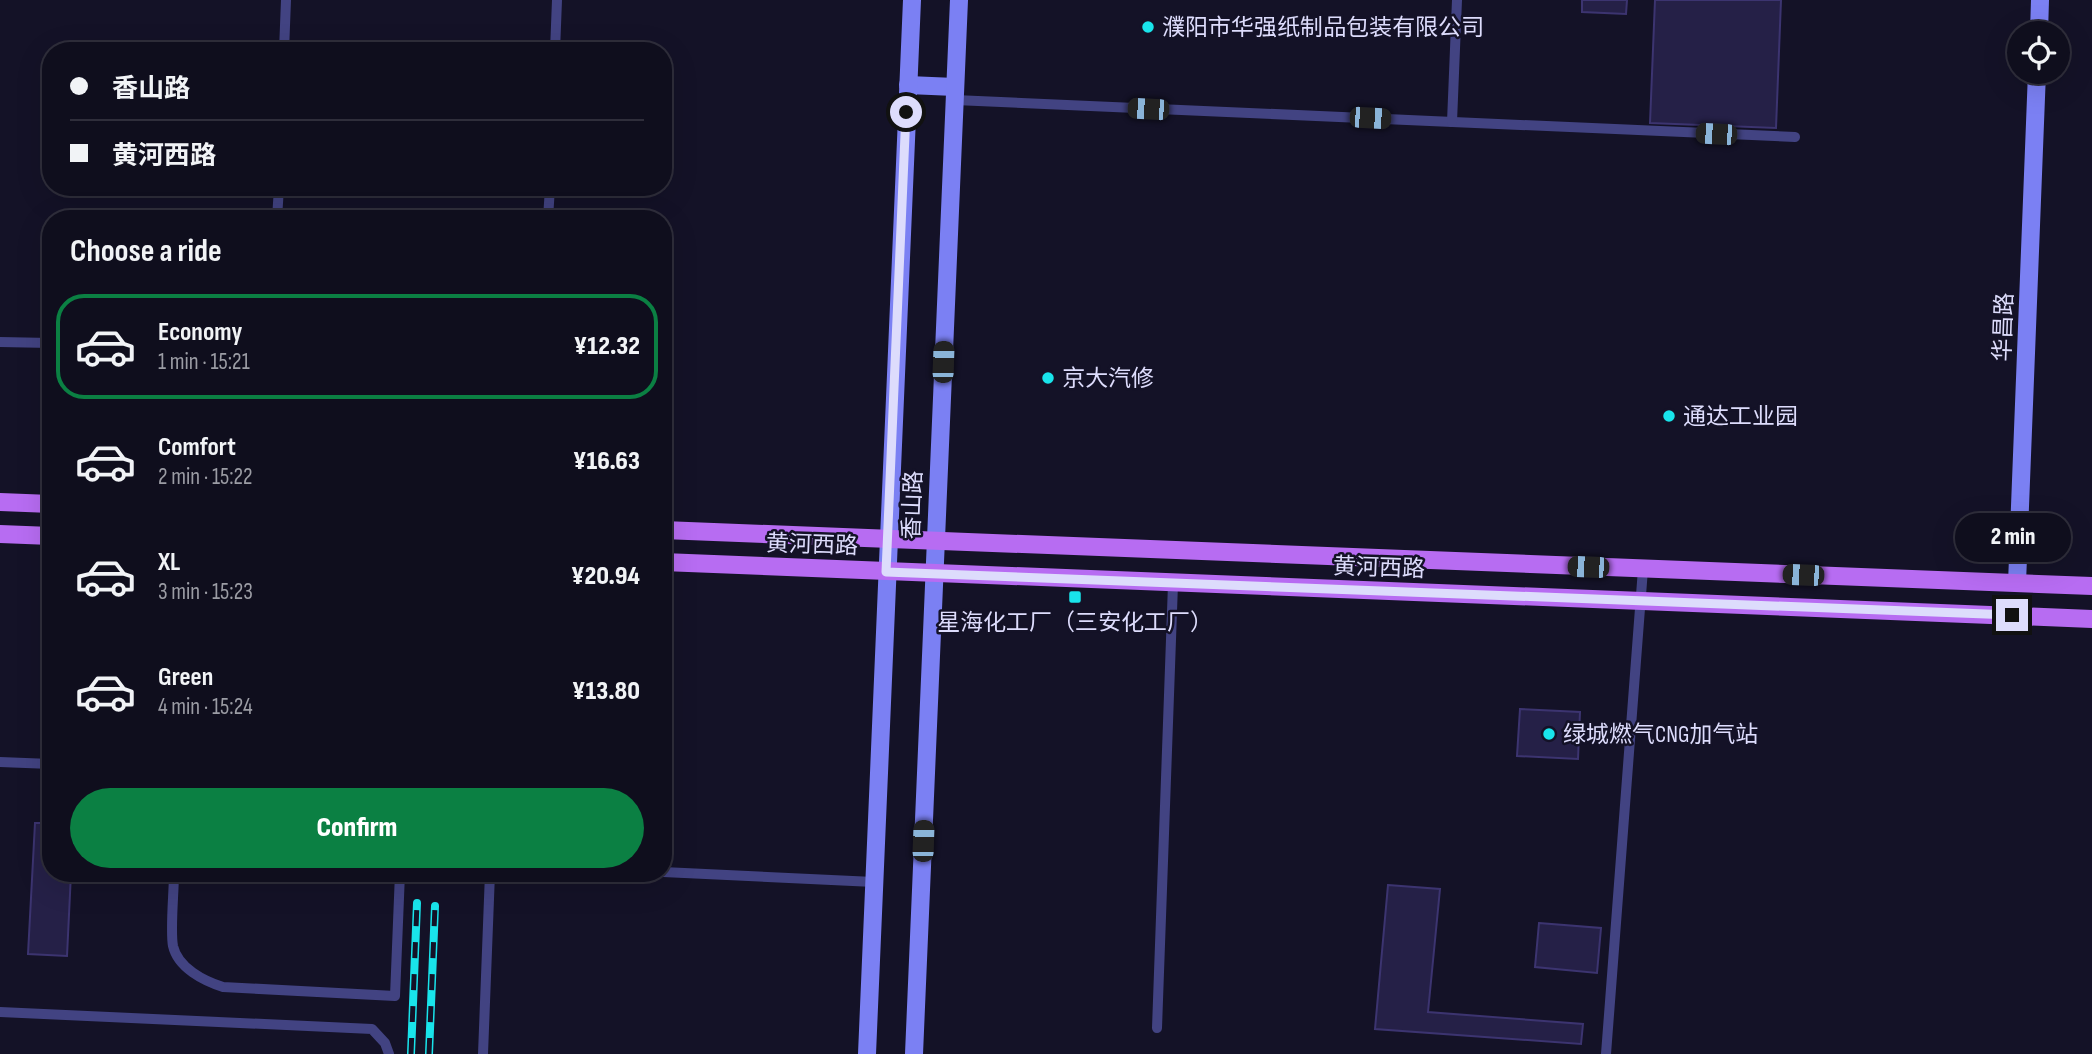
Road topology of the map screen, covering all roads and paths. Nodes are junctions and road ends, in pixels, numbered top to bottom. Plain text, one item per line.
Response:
1 (286, 0) edge
2 (557, 0) edge
3 (912, 0) edge
4 (959, 0) edge
5 (1457, 0) edge
6 (2040, 0) edge
7 (2039, 21) edge
8 (284, 42) edge
9 (555, 42) edge
10 (2037, 84) edge
11 (908, 85) junction
12 (955, 94) junction
13 (1452, 122) junction
14 (1795, 137) dead end
15 (0, 342) edge
16 (42, 343) edge
17 (0, 502) edge
18 (42, 504) edge
19 (672, 530) edge
20 (0, 534) edge
21 (42, 536) edge
22 (888, 540) junction
23 (935, 542) junction
24 (672, 562) edge
25 (1643, 569) junction
26 (886, 572) junction
27 (934, 574) junction
28 (2017, 583) junction
29 (1173, 584) junction
30 (2092, 586) edge
31 (1640, 601) junction
32 (2092, 618) edge
33 (0, 762) edge
34 (42, 764) edge
35 (672, 872) edge
36 (174, 882) edge
37 (400, 882) edge
38 (490, 882) edge
39 (874, 882) junction
40 (0, 1012) edge
41 (1157, 1028) dead end
42 (389, 1054) edge
43 (483, 1054) edge
44 (867, 1054) edge
45 (914, 1054) edge
46 (1606, 1054) edge

1 - 8 lane
2 - 9 lane
3 - 11 street, 香山路
4 - 12 street, 香山路
5 - 13 lane
6 - 7 street
10 - 28 street, 华昌路
11 - 12 street
11 - 22 street, 香山路
12 - 13 lane
12 - 23 street, 香山路
13 - 14 lane
15 - 16 lane
17 - 18 main road
19 - 22 main road, 黄河西路
20 - 21 main road
22 - 23 main road, 黄河西路
22 - 26 street, 香山路
23 - 25 main road, 黄河西路
23 - 27 street, 香山路
24 - 26 main road, 黄河西路
25 - 28 main road, 黄河西路
25 - 31 lane
26 - 27 main road, 黄河西路
26 - 39 street, 香山路
27 - 29 main road, 黄河西路
27 - 45 street, 香山路
28 - 30 main road, 黄河西路
29 - 31 main road, 黄河西路
29 - 41 lane
31 - 32 main road, 黄河西路
31 - 46 lane
33 - 34 lane
35 - 39 lane
36 - 37 lane
38 - 43 lane
39 - 44 street, 香山路
40 - 42 lane

